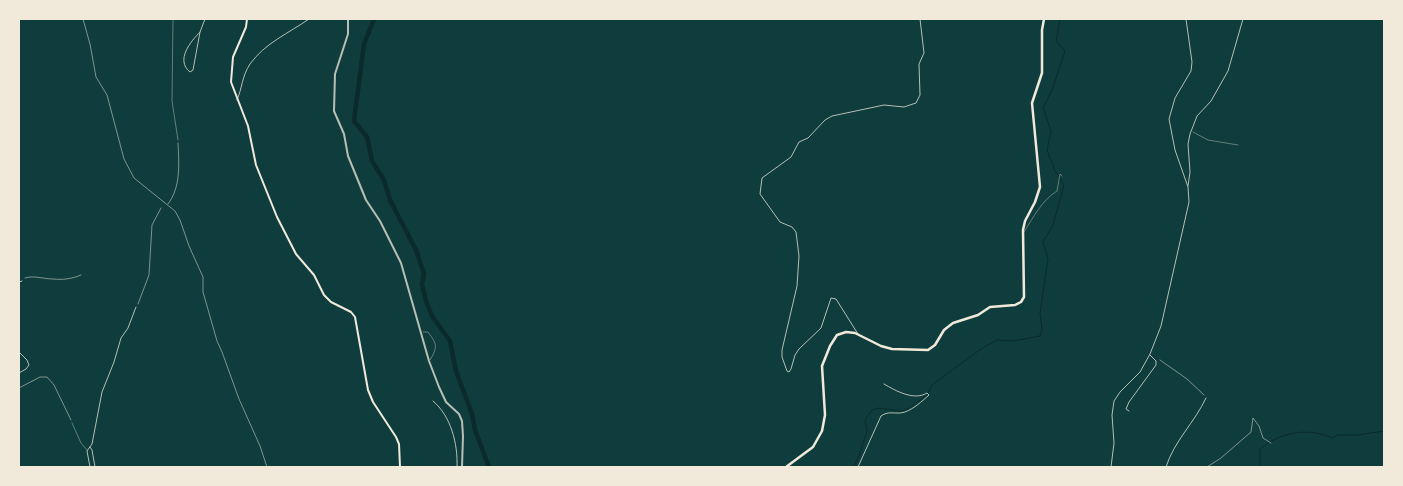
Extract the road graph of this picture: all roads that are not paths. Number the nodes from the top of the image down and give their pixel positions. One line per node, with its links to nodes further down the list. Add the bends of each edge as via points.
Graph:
1 (173, 19): 13 (lane, via 172,101)
2 (205, 19): 10 (street)
3 (247, 19): 11 (main road, via 232,64 231,82)
4 (309, 19): 11 (street, via 275,39 250,64)
5 (348, 19): 21 (street, via 348,34 335,74 334,111 366,200 401,263)
6 (920, 19): 22 (street, via 924,53 919,64 921,88 916,103 904,107 884,105 832,116 799,142 791,157 762,178 760,194 780,222 796,232 799,256 797,286 782,350 787,371 791,369 799,349 821,328 832,298 836,299)
7 (1044, 19): 17 (main road, via 1042,73 1032,103 1040,188)
8 (1186, 19): 16 (street, via 1191,70 1175,98 1170,119 1175,150)
9 (1243, 19): 12 (street, via 1228,71 1211,101 1197,116)
10 (200, 32): 10 (street, via 193,70 190,72 185,65 185,51)
11 (237, 100): 38 (main road, via 248,126 256,165 290,244 314,275 324,295 355,317 368,390 399,444)
12 (1191, 131): 14 (lane, via 1208,140); 16 (street)
13 (178, 140)
14 (1238, 145)
15 (1062, 176): 17 (lane, via 1058,177 1057,191)
16 (1188, 187): 24 (street, via 1187,212 1161,326)
17 (1023, 233): 22 (main road, via 1025,290 1019,304 990,308 953,323 928,350 892,349)
18 (22, 281): 19 (street)
19 (19, 282)
20 (136, 307): 32 (street, via 102,392)
21 (422, 332): 25 (street); 25 (lane, via 428,332 436,345)
22 (858, 334): 41 (main road, via 843,332 835,337 822,366 825,415 821,435 810,450)
23 (19, 352): 26 (street, via 29,365)
24 (1150, 354): 30 (street, via 1156,365 1129,402 1126,409); 43 (street, via 1140,372 1114,401)
25 (429, 361): 40 (street, via 446,402 462,421)
26 (19, 373)
27 (884, 384): 42 (street, via 915,396 928,394 907,411 888,412 881,416)
28 (1206, 398): 44 (street, via 1197,417 1173,449)
29 (434, 401): 39 (street, via 451,426)
30 (1129, 412)
31 (72, 423): 35 (lane)
32 (90, 446): 34 (street); 35 (street)
33 (95, 446): 34 (street)
34 (92, 450): 37 (street)
35 (87, 451): 36 (street)
36 (90, 467)
37 (95, 467)
38 (400, 467)
39 (457, 467)
40 (462, 467)
41 (786, 467)
42 (858, 467)
43 (1111, 467)
44 (1166, 467)

